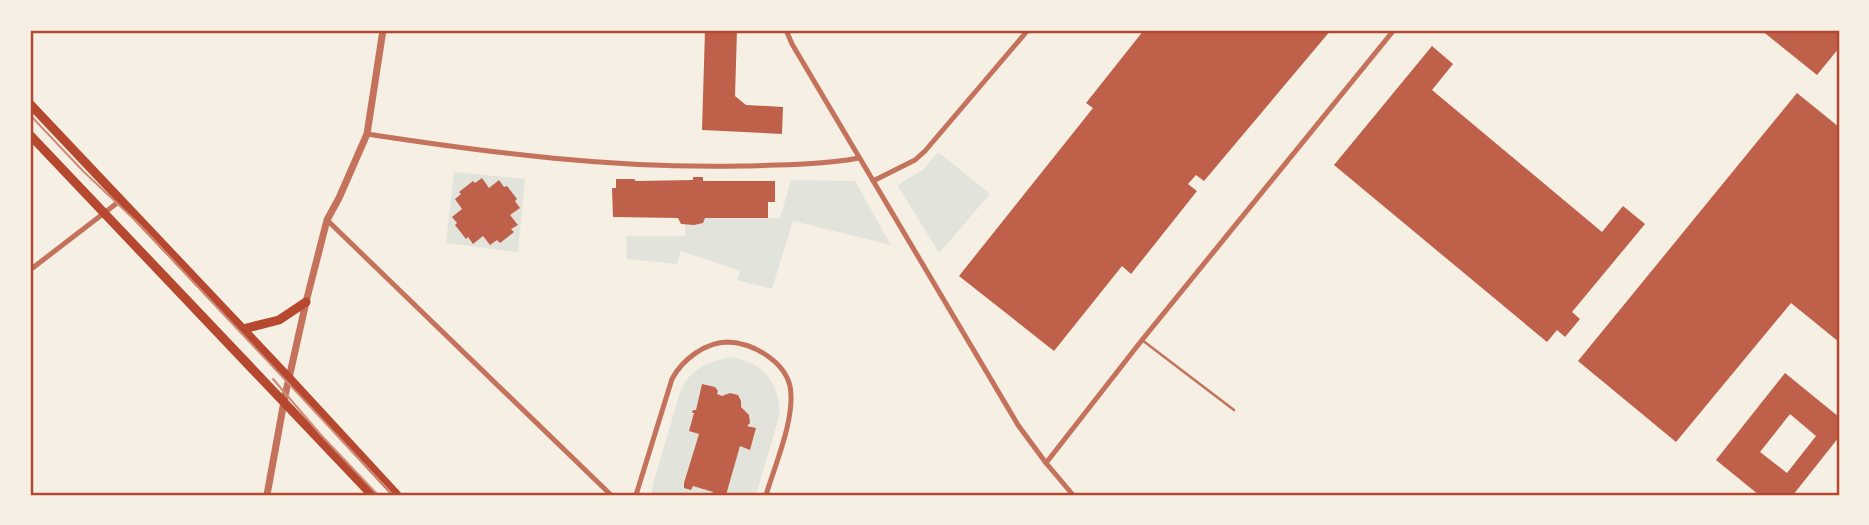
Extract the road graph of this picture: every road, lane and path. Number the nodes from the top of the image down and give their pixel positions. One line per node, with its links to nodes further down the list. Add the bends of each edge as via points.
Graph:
1 (383, 30): 6 (street)
2 (786, 30): 8 (street)
3 (1028, 30): 9 (street, via 925,151)
4 (1394, 30): 16 (street)
5 (30, 104): 10 (main road)
6 (367, 134): 8 (street, via 603,163 803,165); 12 (street)
7 (30, 135): 11 (main road)
8 (859, 158): 9 (street)
9 (873, 181): 20 (street, via 1018,425)
10 (121, 200): 11 (street); 15 (main road)
11 (104, 212): 13 (street); 18 (main road)
12 (327, 220): 14 (street); 24 (street)
13 (30, 270)
14 (306, 302): 15 (main road, via 279,320); 17 (street)
15 (243, 329): 17 (main road)
16 (1142, 340): 19 (lane); 20 (street)
17 (289, 378): 18 (street); 23 (main road)
18 (284, 404): 21 (street); 22 (main road)
19 (1234, 410)
20 (1046, 463): 27 (street)
21 (267, 495)
22 (372, 495)
23 (397, 495)
24 (611, 495)
25 (636, 495): 26 (street, via 677,369 696,353 727,342 761,351 782,369 789,382 791,411)
26 (766, 495)
27 (1073, 495)

